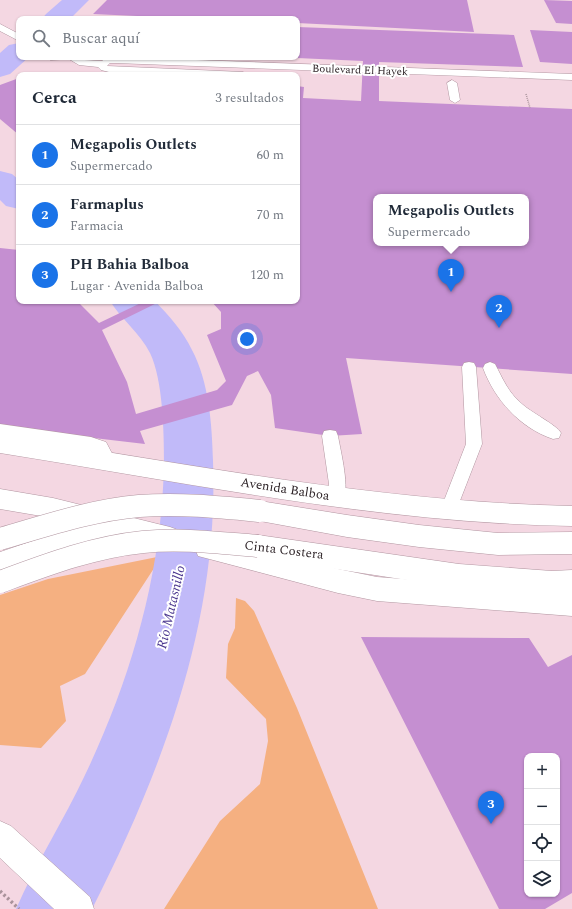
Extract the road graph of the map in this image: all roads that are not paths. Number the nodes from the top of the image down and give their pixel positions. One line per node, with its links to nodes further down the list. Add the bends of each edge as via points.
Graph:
1 (0, 27): 2 (lane)
2 (16, 36)
3 (77, 60): 4 (lane, via 82,63)
4 (102, 64): 5 (lane, via 104,68 109,69); 6 (lane, Boulevard El Hayek, via 115,60)
5 (176, 72)
6 (572, 77)
7 (452, 83): 8 (lane)
8 (455, 100)
9 (469, 367): 20 (lane, via 474,444)
10 (490, 368): 12 (lane, via 498,387 513,405)
11 (0, 430): 15 (lane, via 91,444 100,447)
12 (553, 433)
13 (330, 436): 17 (lane)
14 (0, 444): 15 (main road, Avenida Balboa)
15 (108, 461): 17 (main road, Avenida Balboa)
16 (0, 483): 19 (main road)
17 (337, 498): 20 (main road, Avenida Balboa)
18 (0, 499): 19 (main road)
19 (53, 508): 22 (main road)
20 (448, 511): 21 (main road, Avenida Balboa, via 521,516)
21 (572, 516)
22 (126, 527): 25 (main road, via 47,547); 29 (main road, bridge, via 338,582 378,589)
23 (0, 539): 24 (main road, Avenida Balboa, bridge, via 98,512 138,506 186,504 260,511 347,526 498,544)
24 (572, 543)
25 (0, 564)
26 (0, 582): 27 (main road, Cinta Costera, bridge, via 104,549 143,542 185,540 258,546 459,576 552,583)
27 (572, 582)
28 (572, 590): 29 (main road)
29 (547, 603): 30 (main road)
30 (572, 604)
31 (0, 837): 32 (main road)
32 (78, 909)

